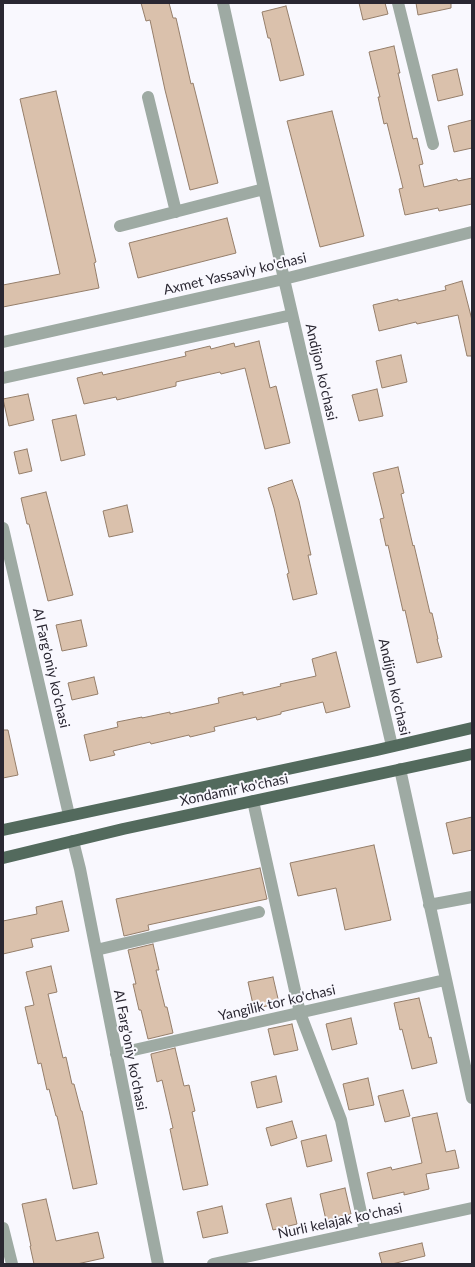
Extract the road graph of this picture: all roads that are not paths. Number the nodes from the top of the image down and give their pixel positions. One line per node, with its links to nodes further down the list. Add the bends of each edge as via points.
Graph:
1 (223, 3): 5 (street, Andijon ko'chasi)
2 (398, 3): 4 (street)
3 (148, 97): 6 (street)
4 (433, 144)
5 (264, 189): 6 (street); 9 (street, Andijon ko'chasi)
6 (176, 212): 7 (street)
7 (120, 226)
8 (472, 232): 9 (street, Axmet Yassaviy ko'chasi)
9 (284, 279): 10 (street, Andijon ko'chasi); 11 (street, Axmet Yassaviy ko'chasi)
10 (292, 315): 12 (street); 15 (street, Andijon ko'chasi)
11 (3, 342)
12 (3, 378)
13 (3, 528): 19 (street, Al Farg'oniy ko'chasi)
14 (472, 728): 15 (main road, Xondamir ko'chasi)
15 (392, 746): 19 (main road, Xondamir ko'chasi)
16 (472, 754): 17 (main road, Xondamir ko'chasi)
17 (400, 769): 18 (main road, Xondamir ko'chasi); 24 (street)
18 (254, 801): 21 (main road, Xondamir ko'chasi); 28 (street)
19 (70, 815): 20 (main road, Xondamir ko'chasi)
20 (3, 830)
21 (73, 841): 22 (main road, Xondamir ko'chasi); 26 (street, Al Farg'oniy ko'chasi)
22 (3, 858)
23 (472, 897): 24 (street)
24 (429, 905): 27 (street)
25 (259, 912): 26 (street)
26 (96, 950): 29 (street, Al Farg'oniy ko'chasi)
27 (445, 980): 28 (street, Yangilik tor ko'chasi); 30 (street)
28 (300, 1013): 29 (street, Yangilik tor ko'chasi); 33 (street, via 341,1120)
29 (116, 1054): 35 (street, Al Farg'oniy ko'chasi)
30 (472, 1098)
31 (472, 1208): 33 (street, Nurli kelajak ko'chasi)
32 (3, 1228): 34 (street)
33 (365, 1231): 36 (street, Nurli kelajak ko'chasi)
34 (12, 1264)
35 (158, 1264)
36 (213, 1264)

